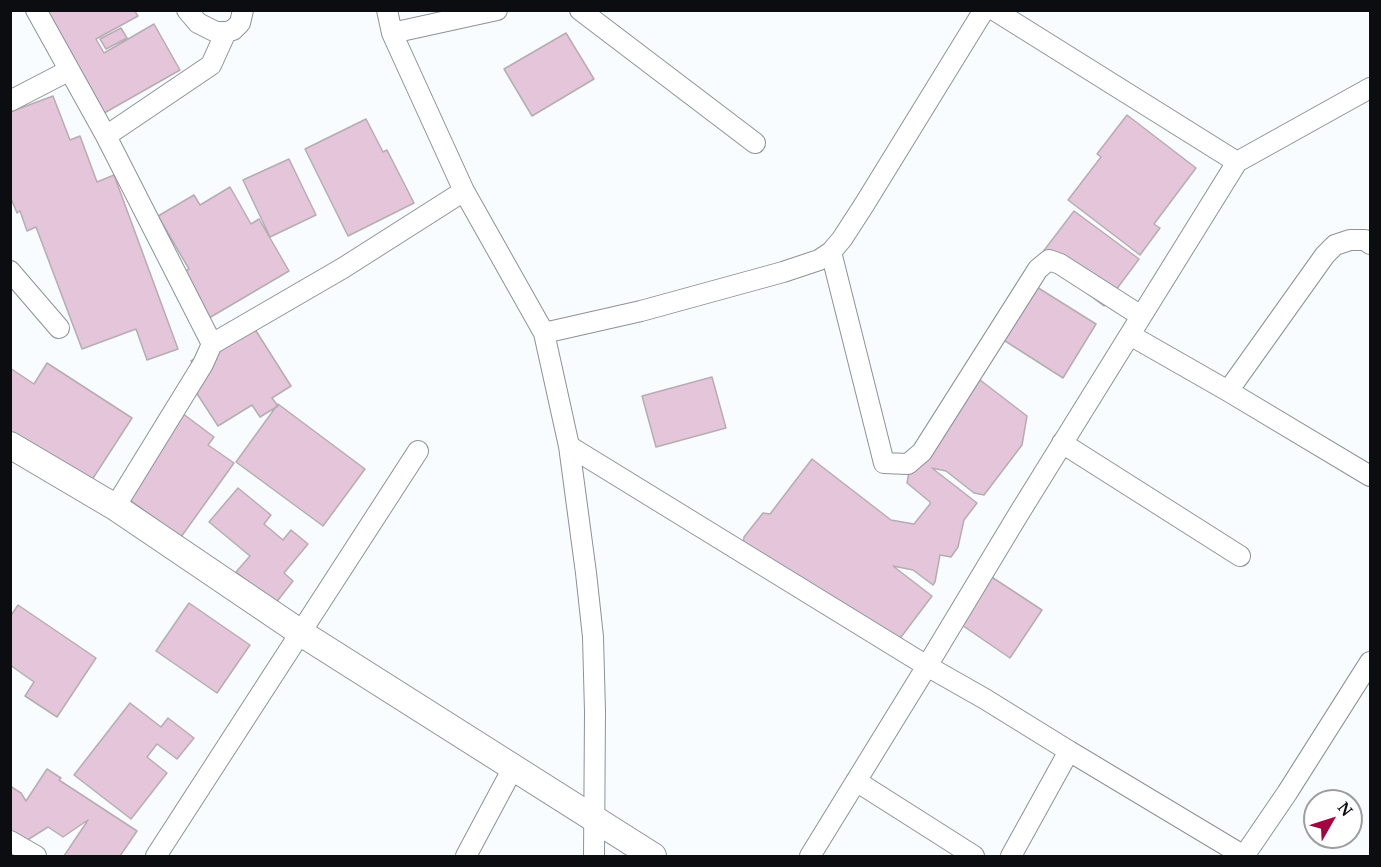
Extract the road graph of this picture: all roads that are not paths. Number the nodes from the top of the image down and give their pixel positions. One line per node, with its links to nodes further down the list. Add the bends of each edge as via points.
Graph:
1 (36, 10): 11 (street)
2 (187, 10): 9 (street, via 198,23 216,32)
3 (243, 10): 9 (street, via 240,23)
4 (387, 10): 10 (street)
5 (497, 10): 10 (street)
6 (580, 10): 15 (street)
7 (984, 10): 19 (street)
8 (994, 10): 16 (street)
9 (226, 32): 14 (street, via 211,65)
10 (392, 33): 17 (street)
11 (68, 71): 13 (street); 14 (street)
12 (1371, 88): 16 (street)
13 (10, 101)
14 (106, 136): 25 (street)
15 (755, 142)
16 (1237, 162): 21 (street)
17 (464, 191): 23 (street); 25 (street, via 343,268)
18 (1369, 240): 26 (street, via 1335,245 1325,255)
19 (831, 252): 21 (street, via 884,463 908,464 922,452 1038,269 1049,260); 23 (street, via 783,272)
20 (10, 271): 22 (street)
21 (1141, 316): 24 (street)
22 (59, 328)
23 (544, 333): 28 (street)
24 (1130, 335): 26 (street); 27 (street)
25 (212, 344): 32 (street)
26 (1228, 391): 31 (street)
27 (1062, 443): 33 (street); 36 (street)
28 (569, 446): 36 (street); 40 (street, via 593,637)
29 (11, 447): 32 (street)
30 (418, 451): 34 (street)
31 (1371, 476)
32 (115, 507): 34 (street)
33 (1240, 556)
34 (301, 633): 38 (street); 43 (street)
35 (1371, 662): 50 (street)
36 (927, 666): 37 (street); 39 (street)
37 (1069, 751): 49 (street); 50 (street)
38 (513, 768): 40 (street); 44 (street)
39 (856, 781): 47 (street); 48 (street)
40 (594, 819): 45 (street); 46 (street)
41 (10, 841): 42 (street)
42 (32, 856)
43 (156, 856)
44 (466, 856)
45 (594, 856)
46 (653, 856)
47 (810, 856)
48 (974, 856)
49 (1011, 856)
50 (1244, 856)

